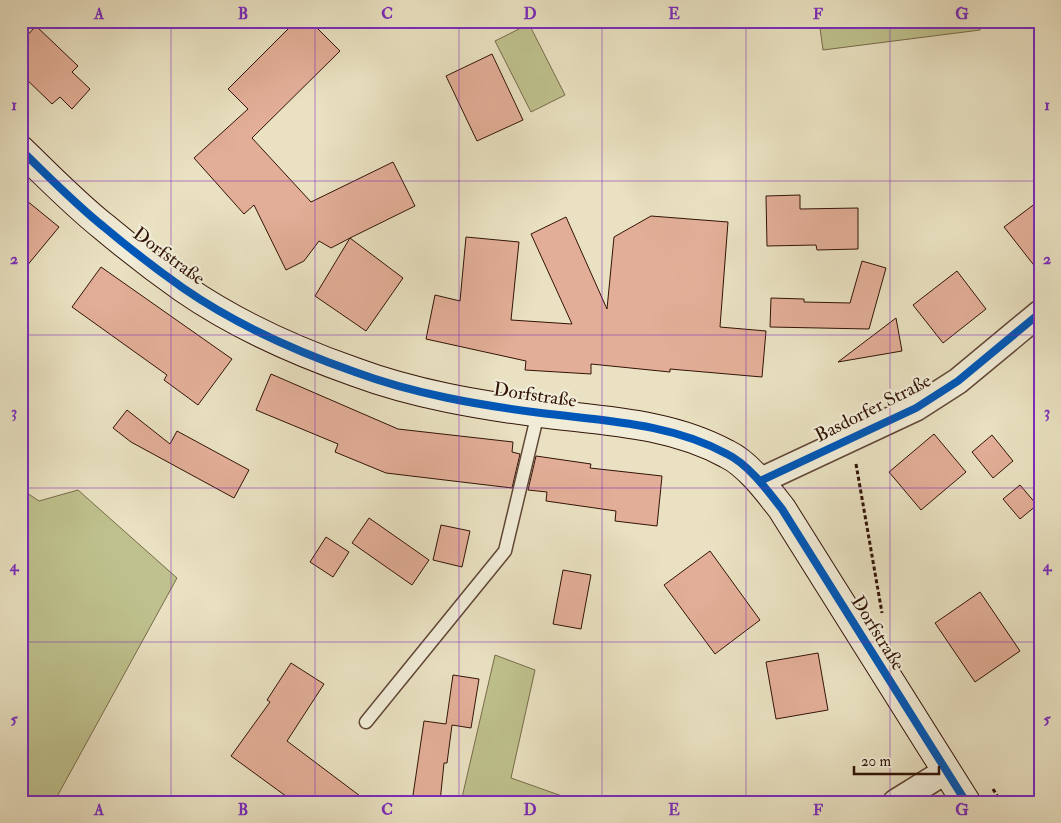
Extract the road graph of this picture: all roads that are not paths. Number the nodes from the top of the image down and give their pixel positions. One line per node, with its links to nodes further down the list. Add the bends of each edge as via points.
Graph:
1 (21, 150): 3 (street, Dorfstraße, via 102,226 184,289 233,318 291,347 356,373 412,390)
2 (1040, 313): 4 (street, Basdorfer Straße, via 958,381 916,408)
3 (538, 413): 4 (street, Dorfstraße, via 645,425 694,438 729,455); 5 (lane, via 505,551)
4 (760, 481): 6 (street, Dorfstraße, via 782,509)
5 (366, 722)
6 (946, 771): 7 (street); 8 (street, Dorfstraße)
7 (896, 802)
8 (966, 802)

